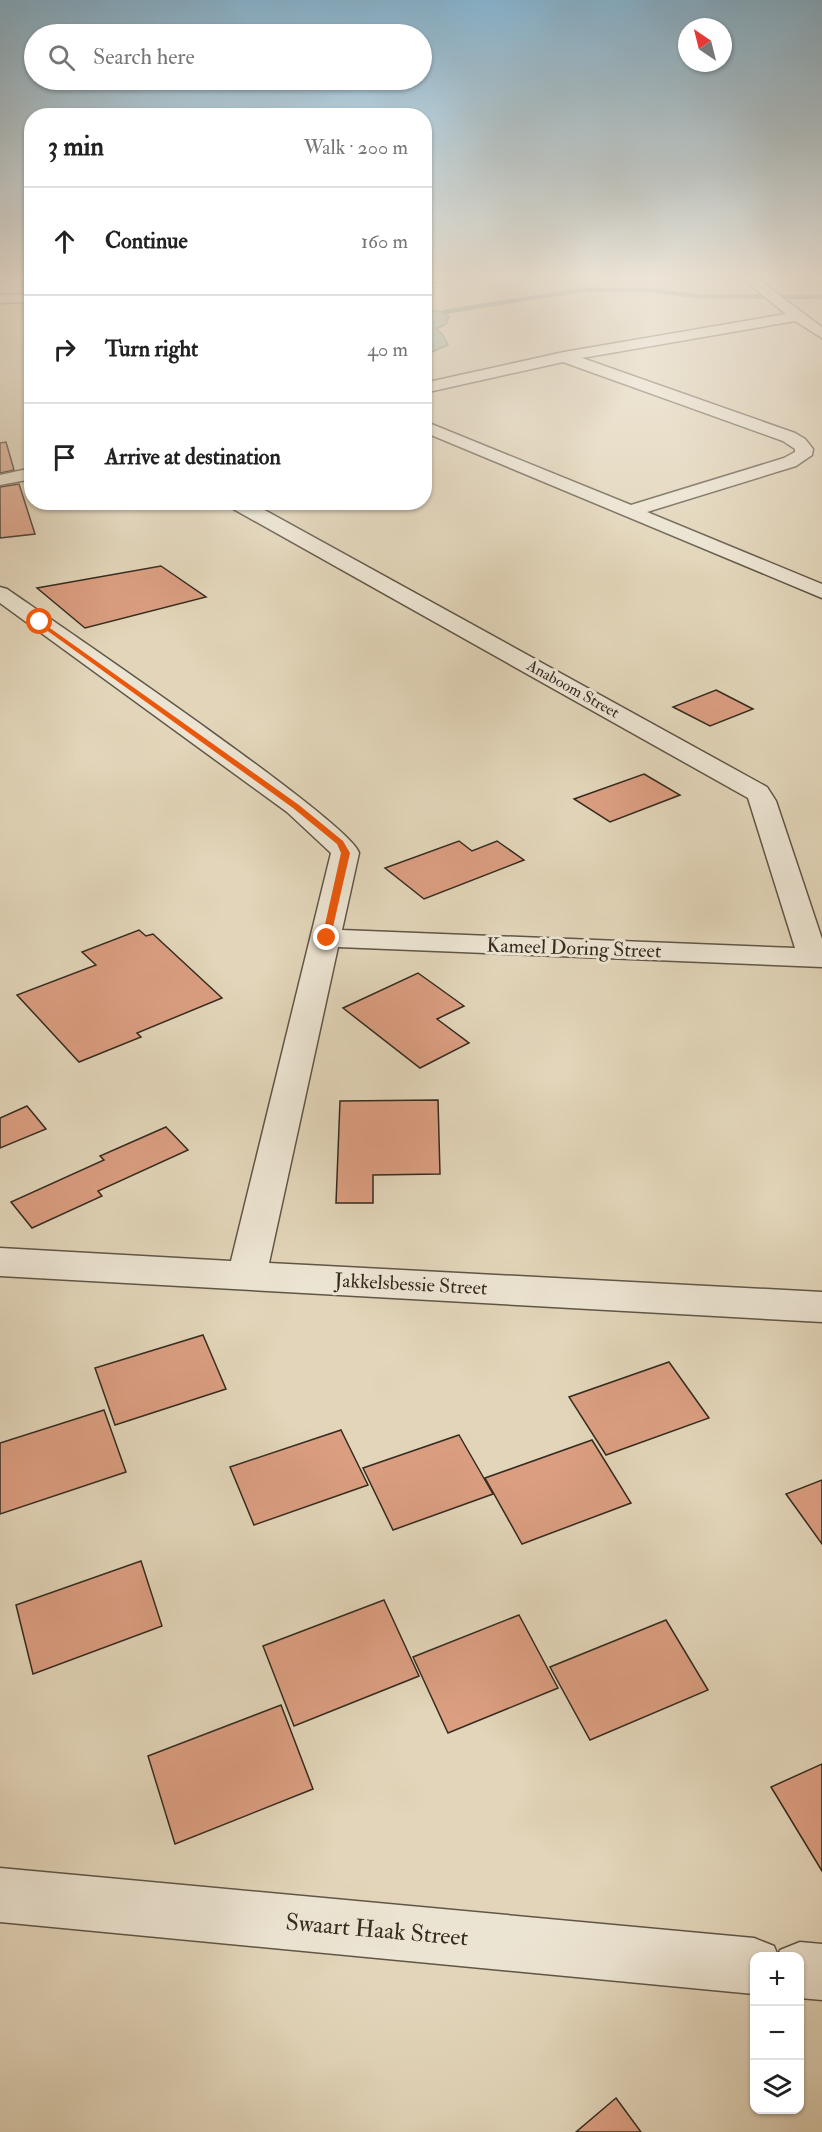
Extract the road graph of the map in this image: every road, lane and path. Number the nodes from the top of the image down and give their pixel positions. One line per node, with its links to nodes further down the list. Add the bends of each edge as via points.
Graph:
1 (476, 376): 3 (street)
2 (619, 376): 8 (street, via 789,437 804,449 803,455 790,462)
3 (432, 386)
4 (432, 429): 8 (street)
5 (24, 475): 6 (street)
6 (0, 480)
7 (249, 510): 12 (street, Anaboom Street, via 758,793)
8 (629, 512): 9 (street)
9 (822, 592)
10 (0, 593): 11 (street, via 296,806 340,843 345,853)
11 (327, 938): 12 (street, Kameel Doring Street); 14 (street)
12 (817, 958)
13 (0, 1262): 14 (street, Jakkelsbessie Street)
14 (247, 1275): 15 (street, Jakkelsbessie Street)
15 (822, 1307)
16 (0, 1895): 17 (street, Swaart Haak Street)
17 (750, 1966)
18 (804, 1970): 19 (street)
19 (822, 1972)

